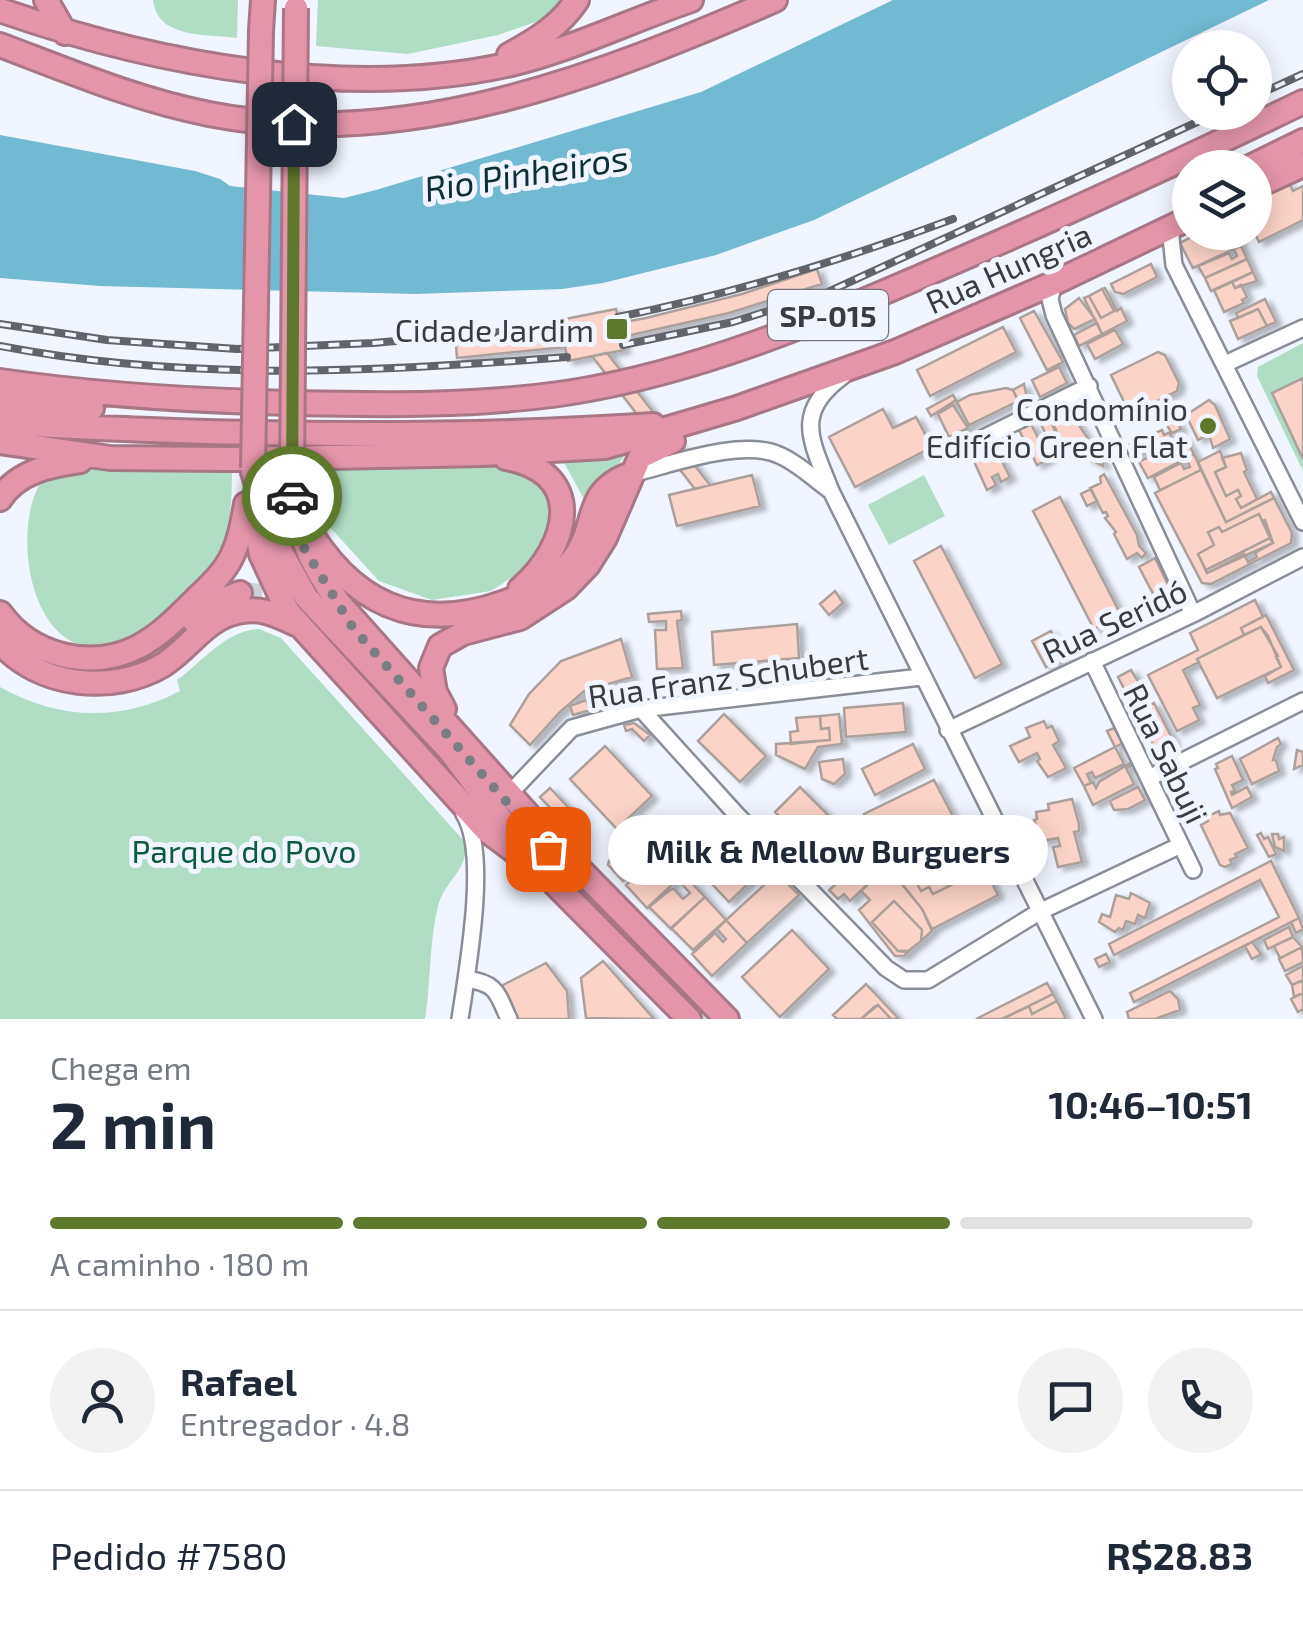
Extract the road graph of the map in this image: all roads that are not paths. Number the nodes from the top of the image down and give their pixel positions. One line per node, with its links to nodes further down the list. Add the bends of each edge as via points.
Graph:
1 (46, 0): 8 (highway)
2 (263, 0): 35 (highway, bridge)
3 (577, 0): 10 (highway, via 547,33)
4 (692, 0): 10 (highway)
5 (775, 0): 9 (highway, via 588,74 508,98 446,112 323,123 268,122 147,99)
6 (296, 4): 39 (highway, bridge)
7 (0, 10): 8 (highway)
8 (64, 33): 10 (highway, via 337,80)
9 (0, 45)
10 (484, 68)
11 (1303, 102): 26 (highway, SP-015, via 877,296 630,380 442,403)
12 (1303, 141): 13 (highway)
13 (1272, 156)
14 (1303, 165): 15 (highway)
15 (1272, 179)
16 (1172, 227): 17 (highway, Rua Hungria)
17 (1137, 244): 19 (street); 20 (highway, Rua Hungria)
18 (1176, 250): 19 (street)
19 (1174, 265): 23 (street)
20 (1054, 283): 22 (highway, Rua Hungria); 25 (street, via 1051,307)
21 (1303, 328): 23 (street)
22 (858, 364): 28 (highway, Rua Hungria); 37 (street, via 826,389 811,414 810,435)
23 (1225, 364): 40 (street)
24 (0, 381): 26 (highway, SP-015)
25 (1089, 386): 32 (street); 46 (street)
26 (184, 399): 27 (highway, via 147,410)
27 (0, 400)
28 (737, 408): 30 (highway); 36 (highway, via 650,450)
29 (0, 422): 30 (highway, via 439,435)
30 (676, 424): 33 (highway, via 605,447)
31 (0, 442): 34 (highway)
32 (961, 449)
33 (483, 454): 34 (highway); 43 (highway, via 546,474 563,512 546,562)
34 (110, 458): 38 (highway, via 36,470)
35 (253, 470): 45 (highway, via 240,536 226,566 178,617 136,648 102,658 59,655 23,638); 47 (highway, via 261,554 279,597); 59 (highway, via 274,539 300,587 450,750)
36 (631, 474): 37 (street, via 758,449 777,454); 43 (highway, via 602,489 575,557 558,576); 53 (highway, via 605,538 566,588 520,618 463,633 434,653 432,680)
37 (831, 491): 50 (street)
38 (0, 498)
39 (292, 500): 43 (highway, via 335,565 386,604 446,616); 44 (highway, via 304,548)
40 (1303, 522)
41 (1303, 557): 46 (street, Rua Seridó)
42 (240, 593): 48 (highway, via 216,603 163,648 116,669 53,668)
43 (506, 602)
44 (339, 603): 53 (highway); 63 (highway, via 353,628)
45 (0, 613)
46 (1193, 614): 49 (street, Rua Seridó)
47 (302, 620): 48 (highway, via 265,610 231,614 165,664 108,682 45,674); 56 (highway); 59 (highway)
48 (2, 645)
49 (1092, 660): 54 (street, Rua Seridó); 55 (street, Rua Sabuji)
50 (921, 677): 52 (street, Rua Franz Schubert); 54 (street)
51 (1303, 701): 55 (street)
52 (641, 710): 57 (street, Rua Franz Schubert, via 572,728); 61 (street, via 904,980 928,980)
53 (451, 726): 57 (highway)
54 (948, 730): 61 (street)
55 (1150, 777): 58 (street, Rua Sabuji)
56 (448, 790): 59 (highway, via 494,837); 62 (street, via 469,822 475,849)
57 (511, 792): 66 (highway)
58 (1182, 845): 60 (street, Rua Sabuji); 61 (street)
59 (533, 862): 63 (highway)
60 (1192, 870)
61 (1040, 912): 67 (street)
62 (466, 980): 64 (street); 65 (street, via 496,990)
63 (693, 1014)
64 (460, 1019)
65 (509, 1019)
66 (727, 1019)
67 (1094, 1019)

